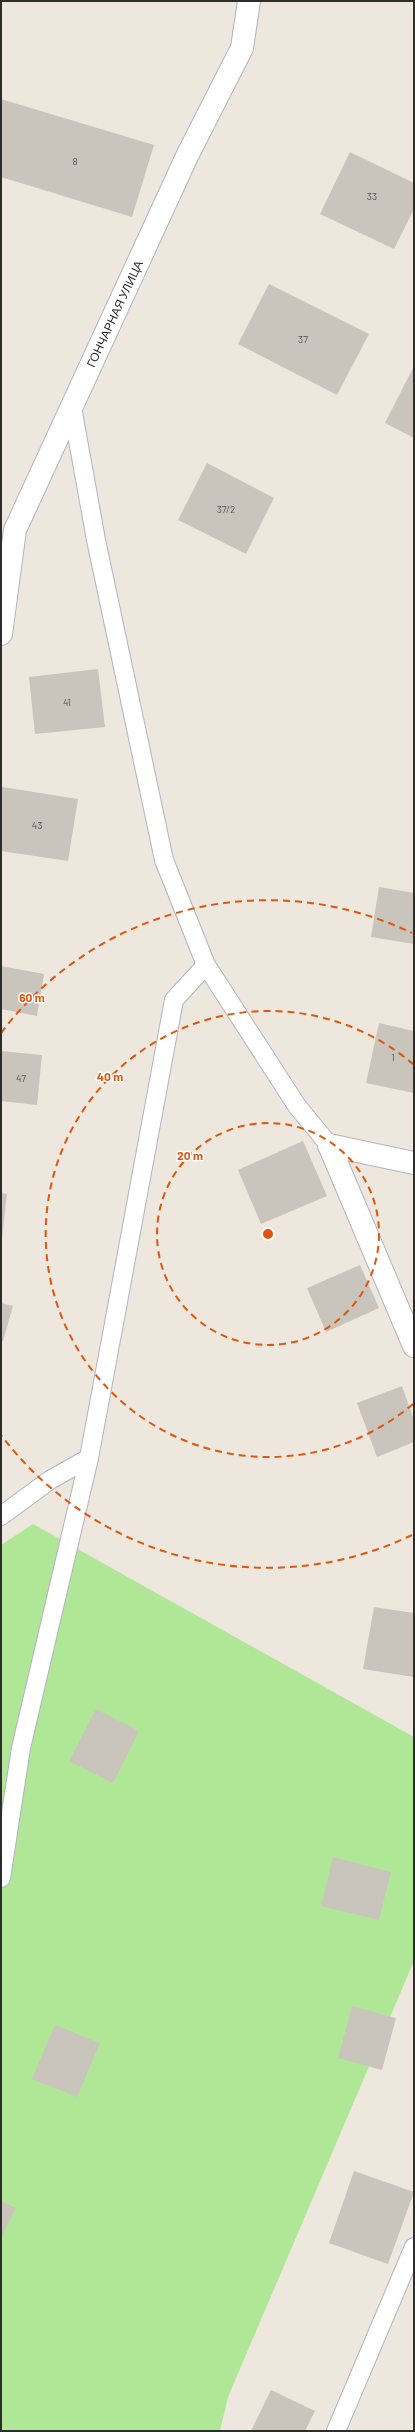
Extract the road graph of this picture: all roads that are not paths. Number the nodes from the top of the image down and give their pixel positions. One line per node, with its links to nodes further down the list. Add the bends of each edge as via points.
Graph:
1 (249, 1): 2 (street, ГОНЧАРНАЯ УЛИЦА, via 242,48 188,154)
2 (72, 407): 3 (street, ГОНЧАРНАЯ УЛИЦА, via 15,530); 4 (lane, via 96,540 164,860)
3 (1, 634)
4 (206, 965): 5 (lane, via 297,1106); 8 (lane, via 174,1000)
5 (329, 1145): 6 (street); 7 (street)
6 (414, 1163)
7 (414, 1346)
8 (89, 1458): 9 (lane, via 50,1480); 10 (lane, via 21,1748)
9 (1, 1516)
10 (1, 1878)
11 (414, 2247): 12 (lane)
12 (336, 2431)

